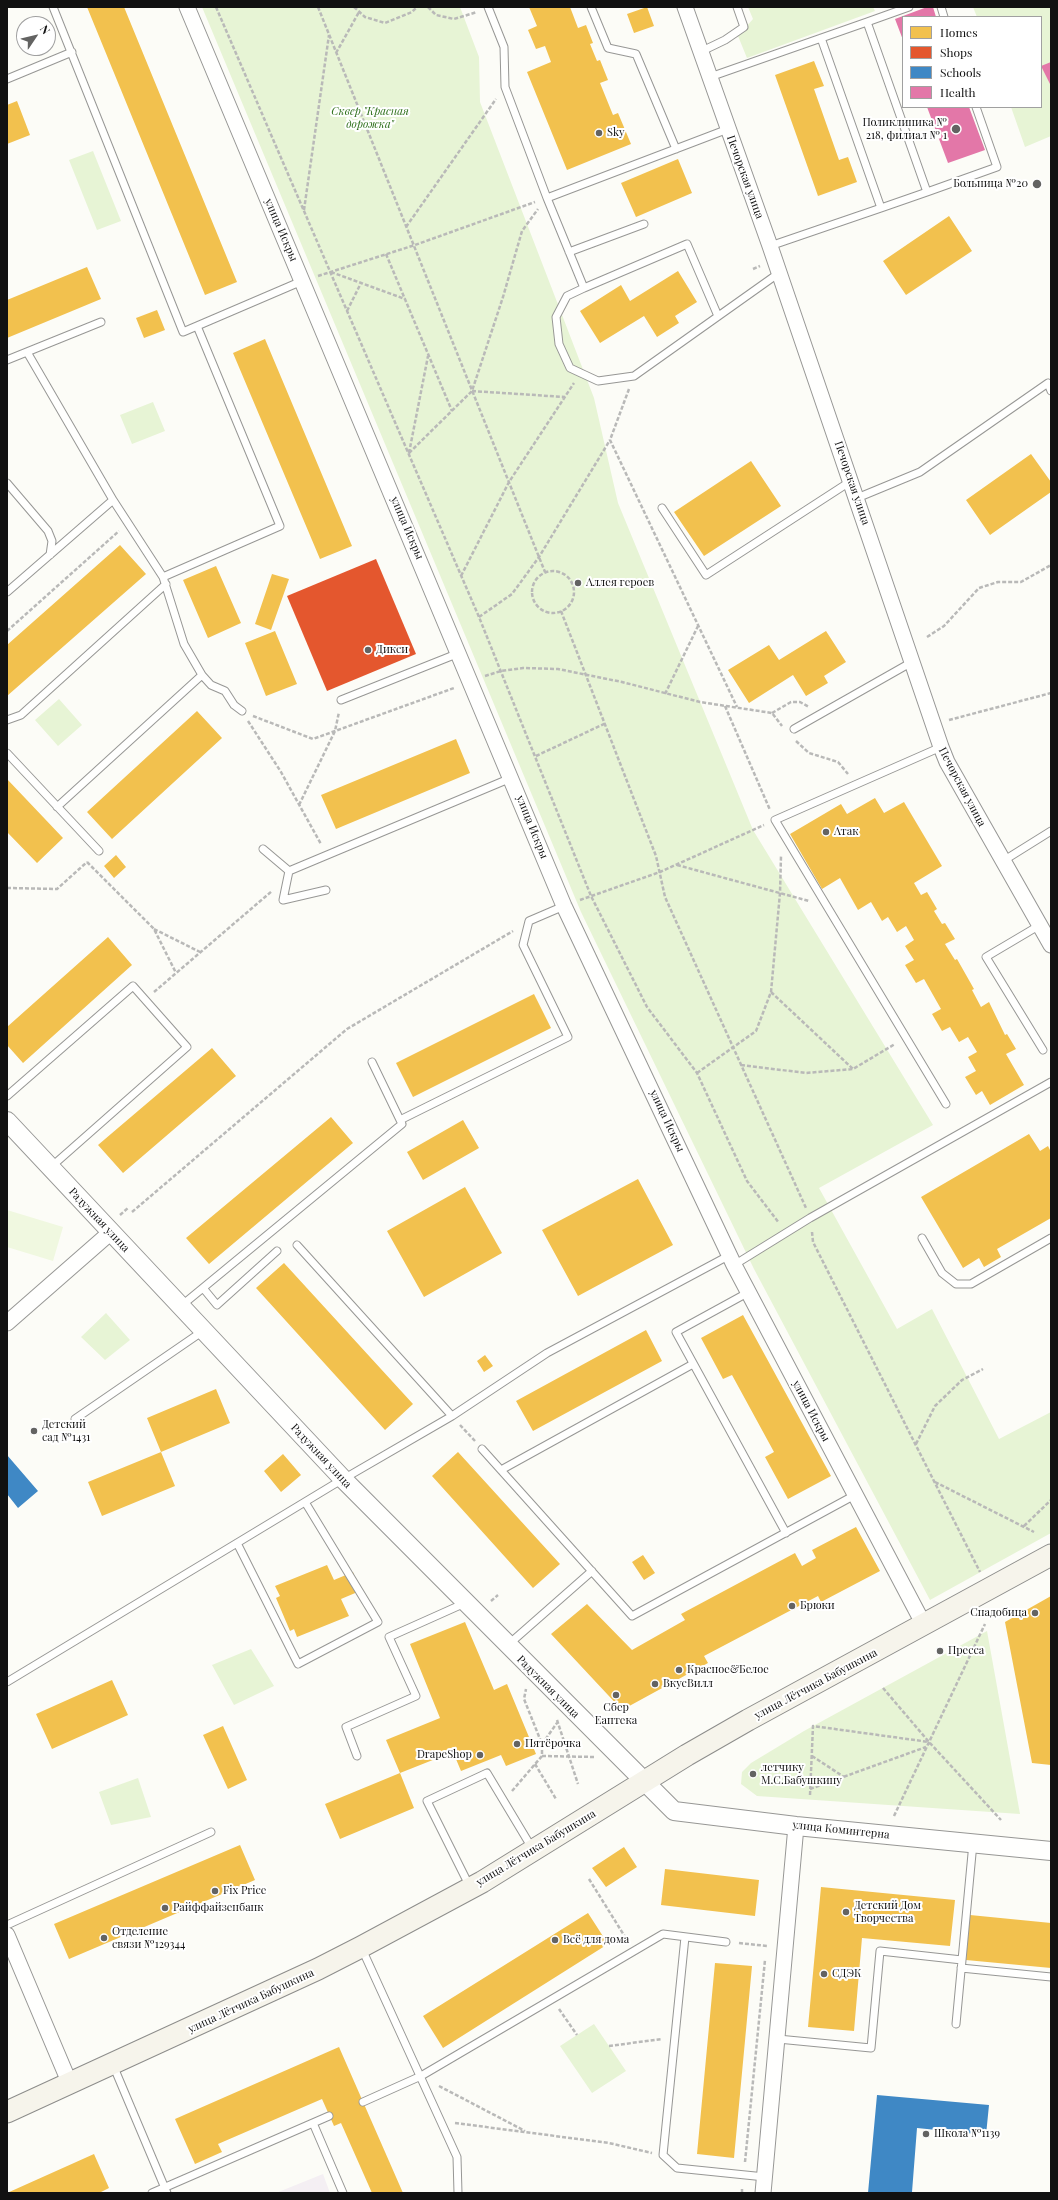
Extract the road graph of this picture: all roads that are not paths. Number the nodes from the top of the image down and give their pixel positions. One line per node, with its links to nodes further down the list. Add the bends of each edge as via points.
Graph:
1 (53, 7): 10 (lane)
2 (187, 7): 24 (street, улица Искры)
3 (591, 7): 16 (lane, via 608,48 636,54)
4 (685, 7): 11 (street, Печорская улица)
5 (737, 7): 11 (lane, via 744,26 725,40)
6 (909, 7): 8 (lane)
7 (489, 8): 18 (lane, via 504,47 505,87)
8 (867, 22): 9 (lane); 17 (lane)
9 (821, 38): 12 (lane); 19 (lane)
10 (72, 52): 13 (lane); 28 (lane, via 183,332)
11 (700, 52): 12 (street, Печорская улица)
12 (710, 77): 15 (street, Печорская улица)
13 (7, 79)
14 (976, 108): 17 (lane, via 997,167)
15 (728, 129): 16 (lane); 21 (street, Печорская улица)
16 (676, 149): 18 (lane)
17 (927, 192): 19 (lane)
18 (546, 198): 22 (lane)
19 (881, 208): 21 (lane)
20 (644, 224): 22 (lane)
21 (770, 246): 23 (street, Печорская улица)
22 (569, 252): 25 (lane)
23 (779, 273): 26 (lane); 33 (street, Печорская улица)
24 (302, 281): 28 (lane); 42 (street, улица Искры)
25 (584, 288): 26 (lane, via 687,244); 26 (lane, via 567,296 556,317 559,344 570,368 598,381 634,376)
26 (718, 316)
27 (101, 322): 29 (lane)
28 (197, 326): 39 (lane, via 280,526)
29 (27, 352): 30 (lane); 36 (lane)
30 (7, 360)
31 (1049, 382): 32 (lane); 35 (lane, via 920,472)
32 (1051, 391)
33 (851, 481): 35 (street, Печорская улица); 37 (lane, via 706,575)
34 (7, 483): 38 (lane, via 48,531 52,541)
35 (857, 498): 43 (street, Печорская улица)
36 (113, 500): 38 (lane); 39 (lane)
37 (662, 508)
38 (50, 555): 41 (lane)
39 (163, 577): 40 (lane)
40 (166, 584): 44 (lane, via 184,644); 47 (lane, via 21,715)
41 (7, 592)
42 (460, 653): 45 (lane); 51 (street, улица Искры)
43 (912, 662): 48 (lane); 49 (street, Печорская улица)
44 (202, 675): 46 (lane, via 211,685 224,691); 52 (lane)
45 (341, 700)
46 (242, 711)
47 (7, 720)
48 (794, 729)
49 (940, 747): 56 (street, Печорская улица); 66 (lane, via 774,820)
50 (7, 753): 52 (lane)
51 (512, 778): 57 (lane); 59 (street, улица Искры)
52 (57, 807): 55 (lane)
53 (1051, 831): 56 (lane)
54 (263, 849): 57 (lane)
55 (100, 851)
56 (1003, 861): 60 (street, Печорская улица)
57 (289, 871): 58 (lane, via 283,900)
58 (326, 890)
59 (564, 906): 67 (lane, via 530,921 523,945 568,1038); 75 (street, улица Искры)
60 (1040, 925): 61 (street, Печорская улица); 62 (lane, via 986,957)
61 (1051, 945)
62 (1043, 1050)
63 (372, 1062): 67 (lane)
64 (1051, 1082): 75 (lane)
65 (7, 1096): 69 (lane, via 133,986 187,1047)
66 (946, 1104)
67 (400, 1120): 76 (lane, via 402,1124)
68 (7, 1122): 69 (street, Радужная улица)
69 (50, 1168): 70 (street, Радужная улица)
70 (110, 1232): 78 (street, Радужная улица); 79 (street)
71 (922, 1238): 72 (lane, via 942,1273 956,1284 971,1284)
72 (1051, 1238)
73 (297, 1245): 82 (lane)
74 (277, 1251): 76 (lane, via 217,1305)
75 (732, 1260): 77 (street, улица Искры); 82 (lane, via 547,1353)
76 (202, 1288): 78 (lane)
77 (749, 1292): 81 (lane, via 676,1332); 87 (street, улица Искры)
78 (181, 1306): 80 (street, Радужная улица)
79 (7, 1323)
80 (203, 1330): 83 (lane); 86 (street, Радужная улица)
81 (693, 1364): 85 (lane); 89 (lane)
82 (452, 1416): 86 (lane)
83 (75, 1419)
84 (482, 1449): 85 (lane)
85 (501, 1470): 92 (lane)
86 (343, 1479): 88 (lane); 93 (street, Радужная улица)
87 (855, 1495): 89 (lane); 94 (street, улица Искры)
88 (305, 1502): 90 (lane); 90 (lane, via 378,1622 298,1664)
89 (786, 1533): 92 (lane, via 632,1616)
90 (237, 1543): 96 (lane)
91 (1051, 1555): 94 (main road, улица Лётчика Бабушкина)
92 (592, 1571): 95 (lane)
93 (465, 1603): 95 (street, Радужная улица); 97 (lane, via 389,1637 416,1696 346,1727)
94 (924, 1625): 98 (main road, улица Лётчика Бабушкина, via 748,1720)
95 (507, 1645): 98 (street, Радужная улица)
96 (7, 1682)
97 (357, 1756)
98 (643, 1782): 99 (street, улица Коминтерна, via 674,1811); 102 (main road, улица Лётчика Бабушкина)
99 (796, 1826): 101 (street, улица Коминтерна); 114 (street)
100 (211, 1832): 105 (lane)
101 (973, 1843): 103 (street, улица Коминтерна); 110 (lane)
102 (533, 1850): 104 (main road, улица Лётчика Бабушкина); 104 (lane, via 487,1773 427,1801)
103 (1051, 1851)
104 (471, 1888): 109 (main road, улица Лётчика Бабушкина)
105 (7, 1925)
106 (7, 1935): 117 (street)
107 (685, 1936): 108 (lane); 116 (lane, via 663,1934); 122 (lane, via 664,2155 677,2168)
108 (726, 1942)
109 (361, 1947): 115 (main road, улица Лётчика Бабушкина); 116 (lane)
110 (962, 1960): 111 (lane); 114 (lane, via 880,1951 871,2048)
111 (962, 1968): 112 (lane); 113 (lane)
112 (1051, 1977)
113 (956, 2024)
114 (778, 2039): 122 (street)
115 (113, 2065): 117 (main road, улица Лётчика Бабушкина); 123 (lane)
116 (421, 2076): 118 (lane); 126 (lane, via 456,2157)
117 (70, 2084): 119 (main road, улица Лётчика Бабушкина)
118 (363, 2102)
119 (7, 2112)
120 (330, 2116): 121 (lane)
121 (313, 2123): 123 (lane); 125 (lane)
122 (765, 2177): 127 (street)
123 (166, 2190): 124 (lane)
124 (152, 2193)
125 (342, 2193)
126 (458, 2193)
127 (763, 2193)

